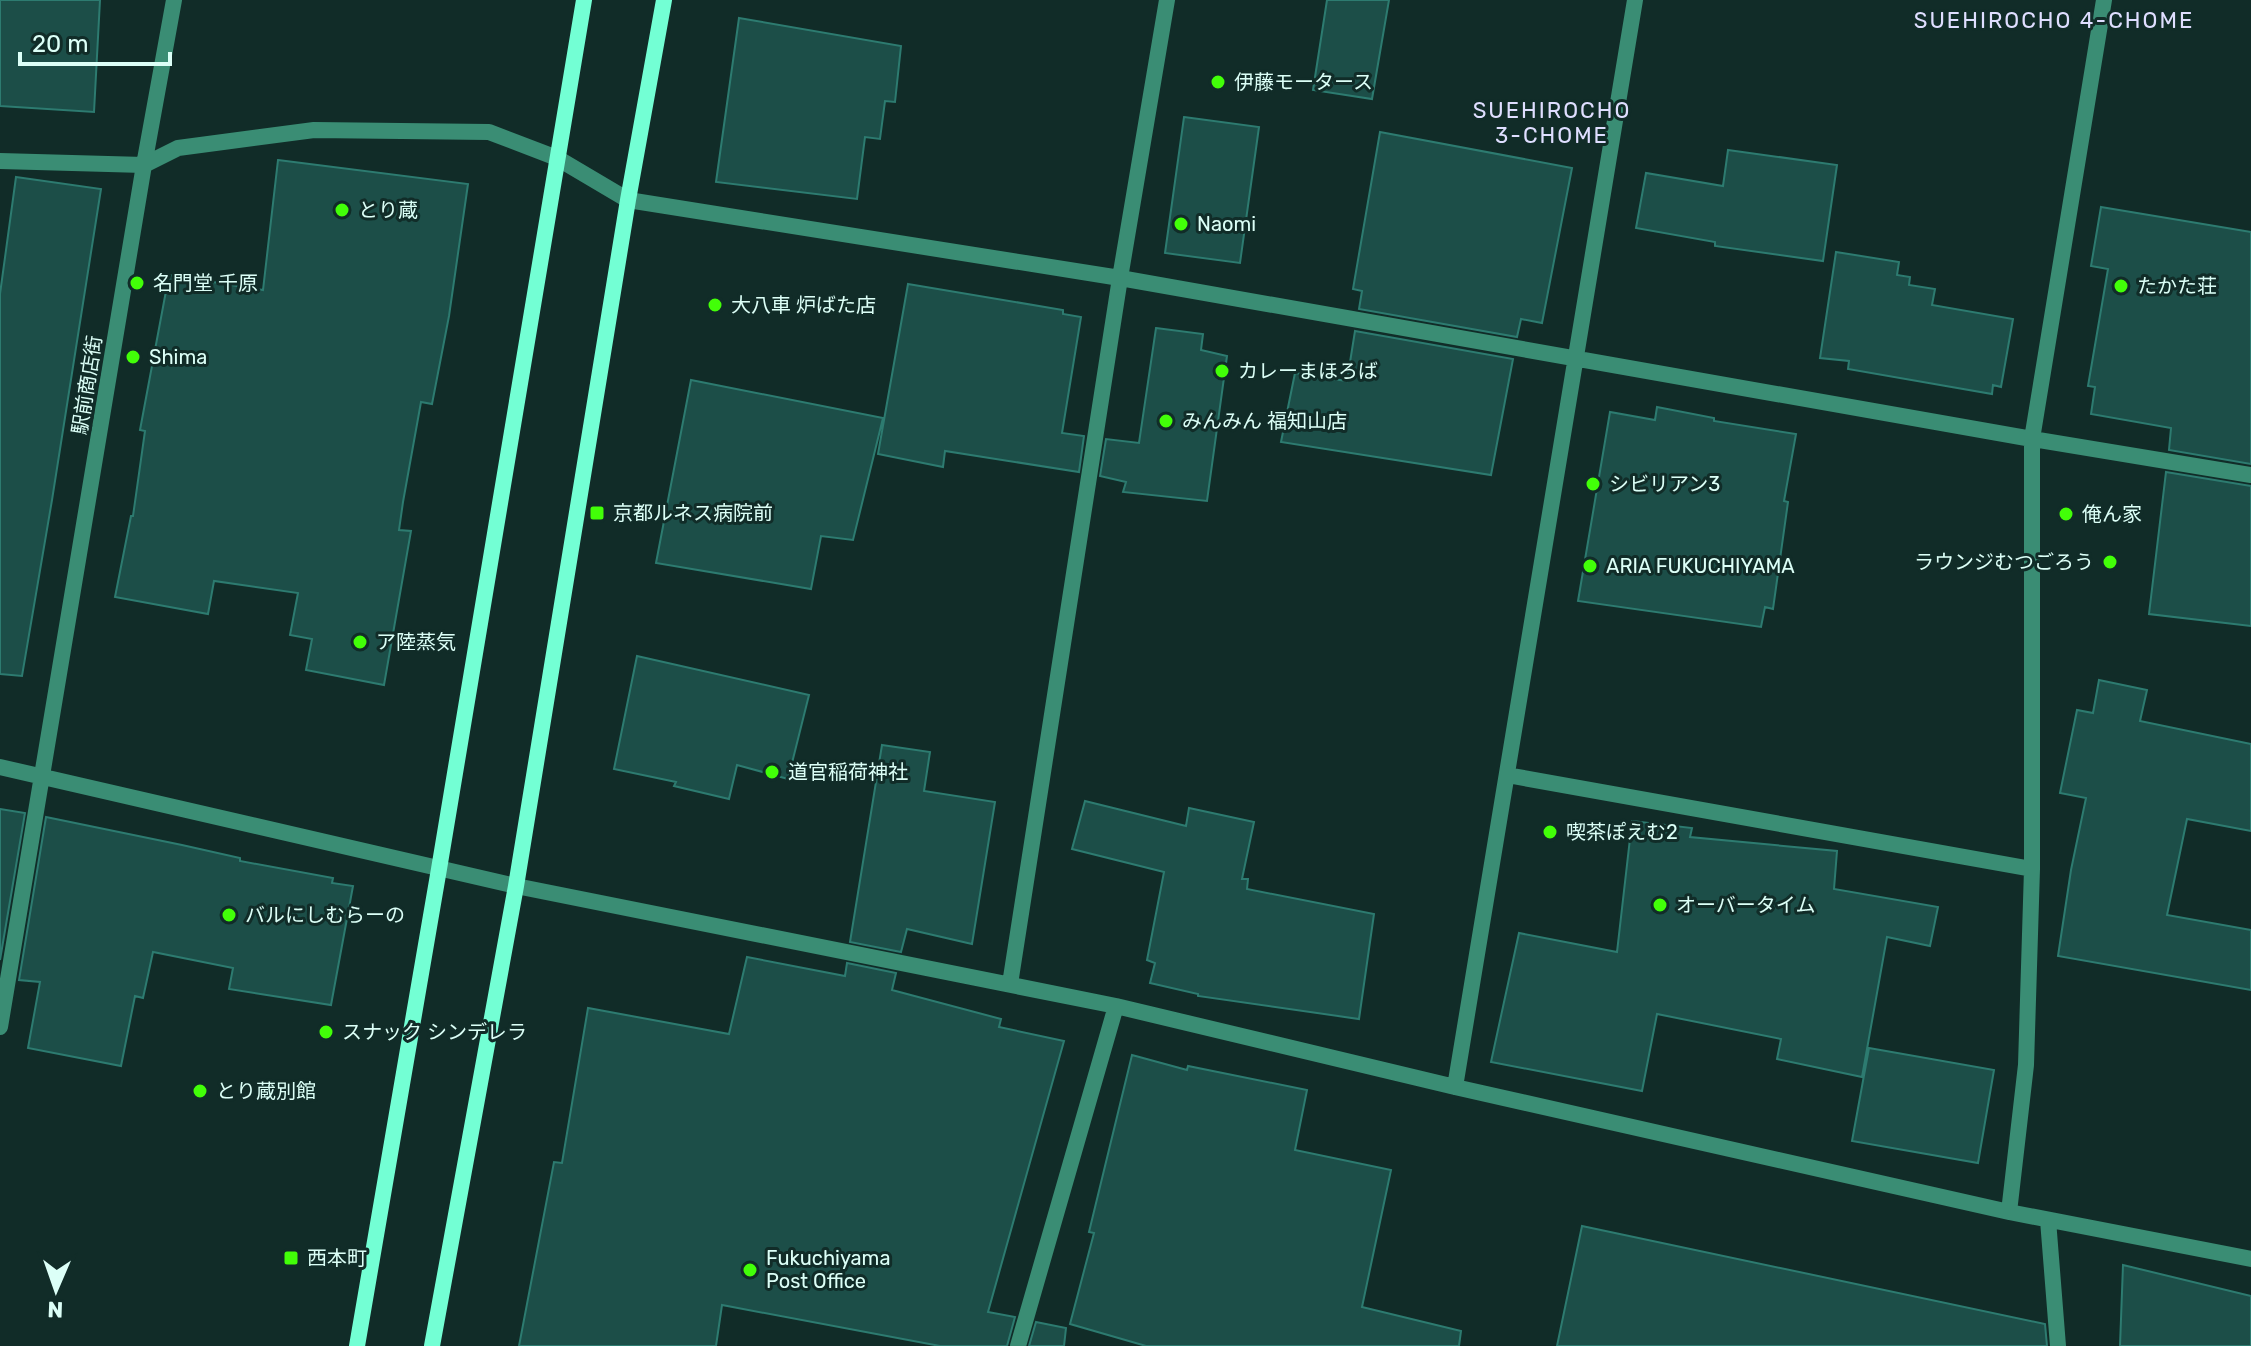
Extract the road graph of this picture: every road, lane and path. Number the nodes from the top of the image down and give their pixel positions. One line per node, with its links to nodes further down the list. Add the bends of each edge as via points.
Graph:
1 (174, 0): 9 (street, 駅前商店街)
2 (584, 0): 7 (street)
3 (664, 0): 10 (street)
4 (1167, 0): 11 (street)
5 (1635, 0): 12 (street)
6 (2104, 0): 13 (street)
7 (557, 158): 9 (street, via 489,132 314,130 178,148); 10 (street); 18 (street)
8 (0, 161): 9 (street)
9 (144, 165): 17 (street, 駅前商店街)
10 (628, 200): 11 (street); 20 (street)
11 (1120, 278): 12 (street); 21 (street)
12 (1574, 359): 13 (street); 16 (street)
13 (2032, 439): 14 (street); 19 (street)
14 (2251, 475)
15 (0, 767): 17 (street)
16 (1507, 775): 19 (street); 24 (street)
17 (42, 777): 18 (street); 23 (street, 駅前商店街)
18 (439, 869): 20 (street); 28 (street)
19 (2032, 869): 25 (street, via 2026,1065)
20 (516, 886): 21 (street); 29 (street)
21 (1010, 984): 22 (street)
22 (1116, 1006): 24 (street); 30 (street)
23 (0, 1027)
24 (1455, 1087): 25 (street)
25 (2009, 1212): 26 (street)
26 (2048, 1220): 27 (street); 31 (street)
27 (2251, 1259)
28 (357, 1346)
29 (432, 1346)
30 (1018, 1346)
31 (2058, 1346)

